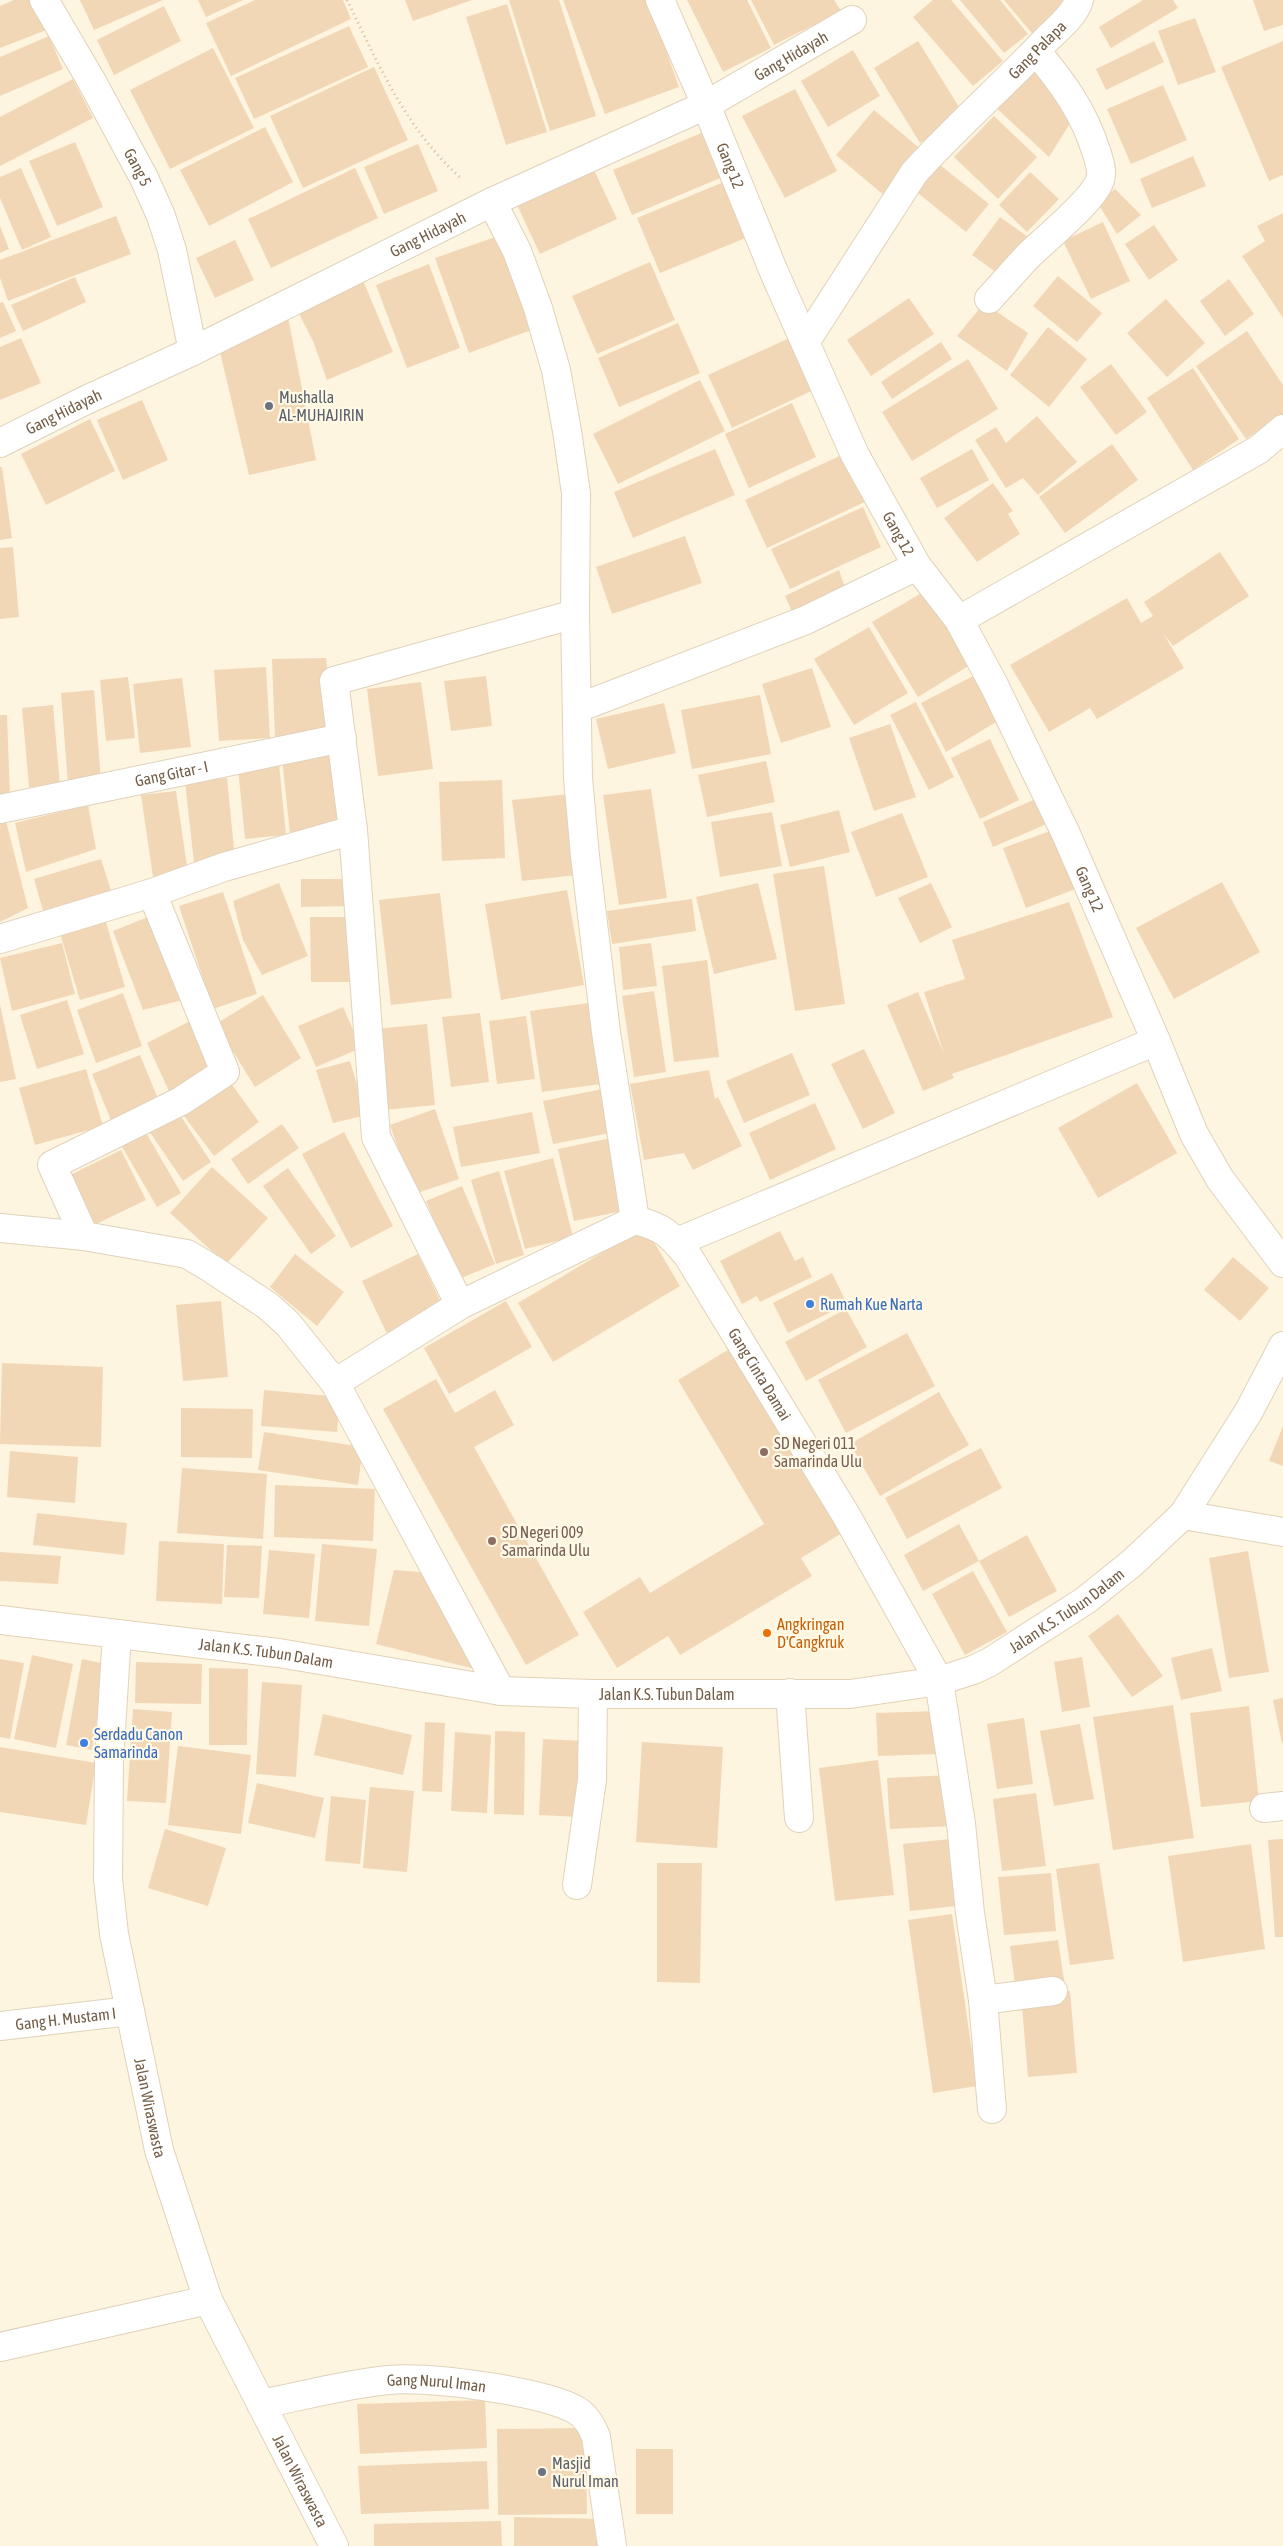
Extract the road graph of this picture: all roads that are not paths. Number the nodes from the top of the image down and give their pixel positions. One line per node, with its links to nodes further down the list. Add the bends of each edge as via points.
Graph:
1 (44, 0): 10 (street, Gang 5, via 144,178 161,216 172,250)
2 (660, 0): 6 (street, Gang 12)
3 (1079, 0): 5 (street, Gang Palapa, via 1072,13)
4 (852, 20): 6 (street, Gang Hidayah)
5 (1036, 51): 8 (street, via 1060,80 1088,127 1101,178 1083,203); 9 (street, Gang Palapa, via 914,173)
6 (706, 105): 7 (street, Gang Hidayah); 9 (street, Gang 12, via 774,272)
7 (492, 202): 10 (street, Gang Hidayah); 14 (street, via 517,250 556,370 576,493)
8 (989, 299)
9 (806, 341): 13 (street, Gang 12, via 856,455)
10 (193, 351): 12 (street, Gang Hidayah)
11 (1283, 429): 15 (street, via 1258,450)
12 (0, 443)
13 (918, 566): 15 (street, Gang 12); 16 (street, via 798,623)
14 (575, 614): 16 (street); 17 (street, via 335,679)
15 (959, 620): 22 (street, Gang 12, via 1066,834)
16 (578, 708): 23 (street, via 578,778 585,856 606,1032)
17 (342, 738): 18 (street, Gang Gitar - I); 19 (street)
18 (0, 808)
19 (354, 830): 20 (street, via 224,866); 28 (street, via 376,1137)
20 (152, 893): 21 (street); 25 (street, via 225,1072 182,1102 52,1165)
21 (0, 939)
22 (1159, 1048): 26 (street); 27 (street, Gang 12, via 1194,1134 1220,1179)
23 (635, 1220): 26 (street, Gang Cinta Damai, via 655,1225 671,1234); 28 (street)
24 (0, 1228): 25 (street)
25 (84, 1236): 30 (street, via 186,1254 212,1268 268,1306 288,1324)
26 (677, 1242): 35 (street, Gang Cinta Damai, via 734,1328 846,1515)
27 (1283, 1263)
28 (460, 1305): 30 (street)
29 (1283, 1346): 31 (street, Jalan K.S. Tubun Dalam, via 1249,1411)
30 (335, 1383): 36 (street)
31 (1183, 1515): 32 (street); 35 (street, Jalan K.S. Tubun Dalam, via 1086,1600 990,1662)
32 (1283, 1532)
33 (0, 1620): 34 (street, Jalan K.S. Tubun Dalam)
34 (117, 1634): 36 (street, Jalan K.S. Tubun Dalam, via 279,1653); 43 (street, Jalan Wiraswasta, via 109,1761 108,1879 114,1934)
35 (939, 1681): 37 (street, Jalan K.S. Tubun Dalam, via 850,1694); 42 (street)
36 (502, 1691): 38 (street, Jalan K.S. Tubun Dalam)
37 (790, 1693): 38 (street, Jalan K.S. Tubun Dalam); 39 (street)
38 (593, 1694): 40 (street, via 592,1780)
39 (799, 1818)
40 (577, 1885)
41 (1053, 1991): 42 (street)
42 (983, 2000): 45 (street)
43 (130, 2011): 44 (street, Gang H. Mustam I); 46 (street, Jalan Wiraswasta, via 159,2150)
44 (0, 2026)
45 (992, 2109)
46 (208, 2300): 47 (street); 48 (street, Jalan Wiraswasta)
47 (0, 2347)
48 (261, 2404): 49 (street, Jalan Wiraswasta); 50 (street, Gang Nurul Iman, via 389,2380 430,2380 552,2400 583,2416 593,2429)
49 (334, 2546)
50 (612, 2546)

